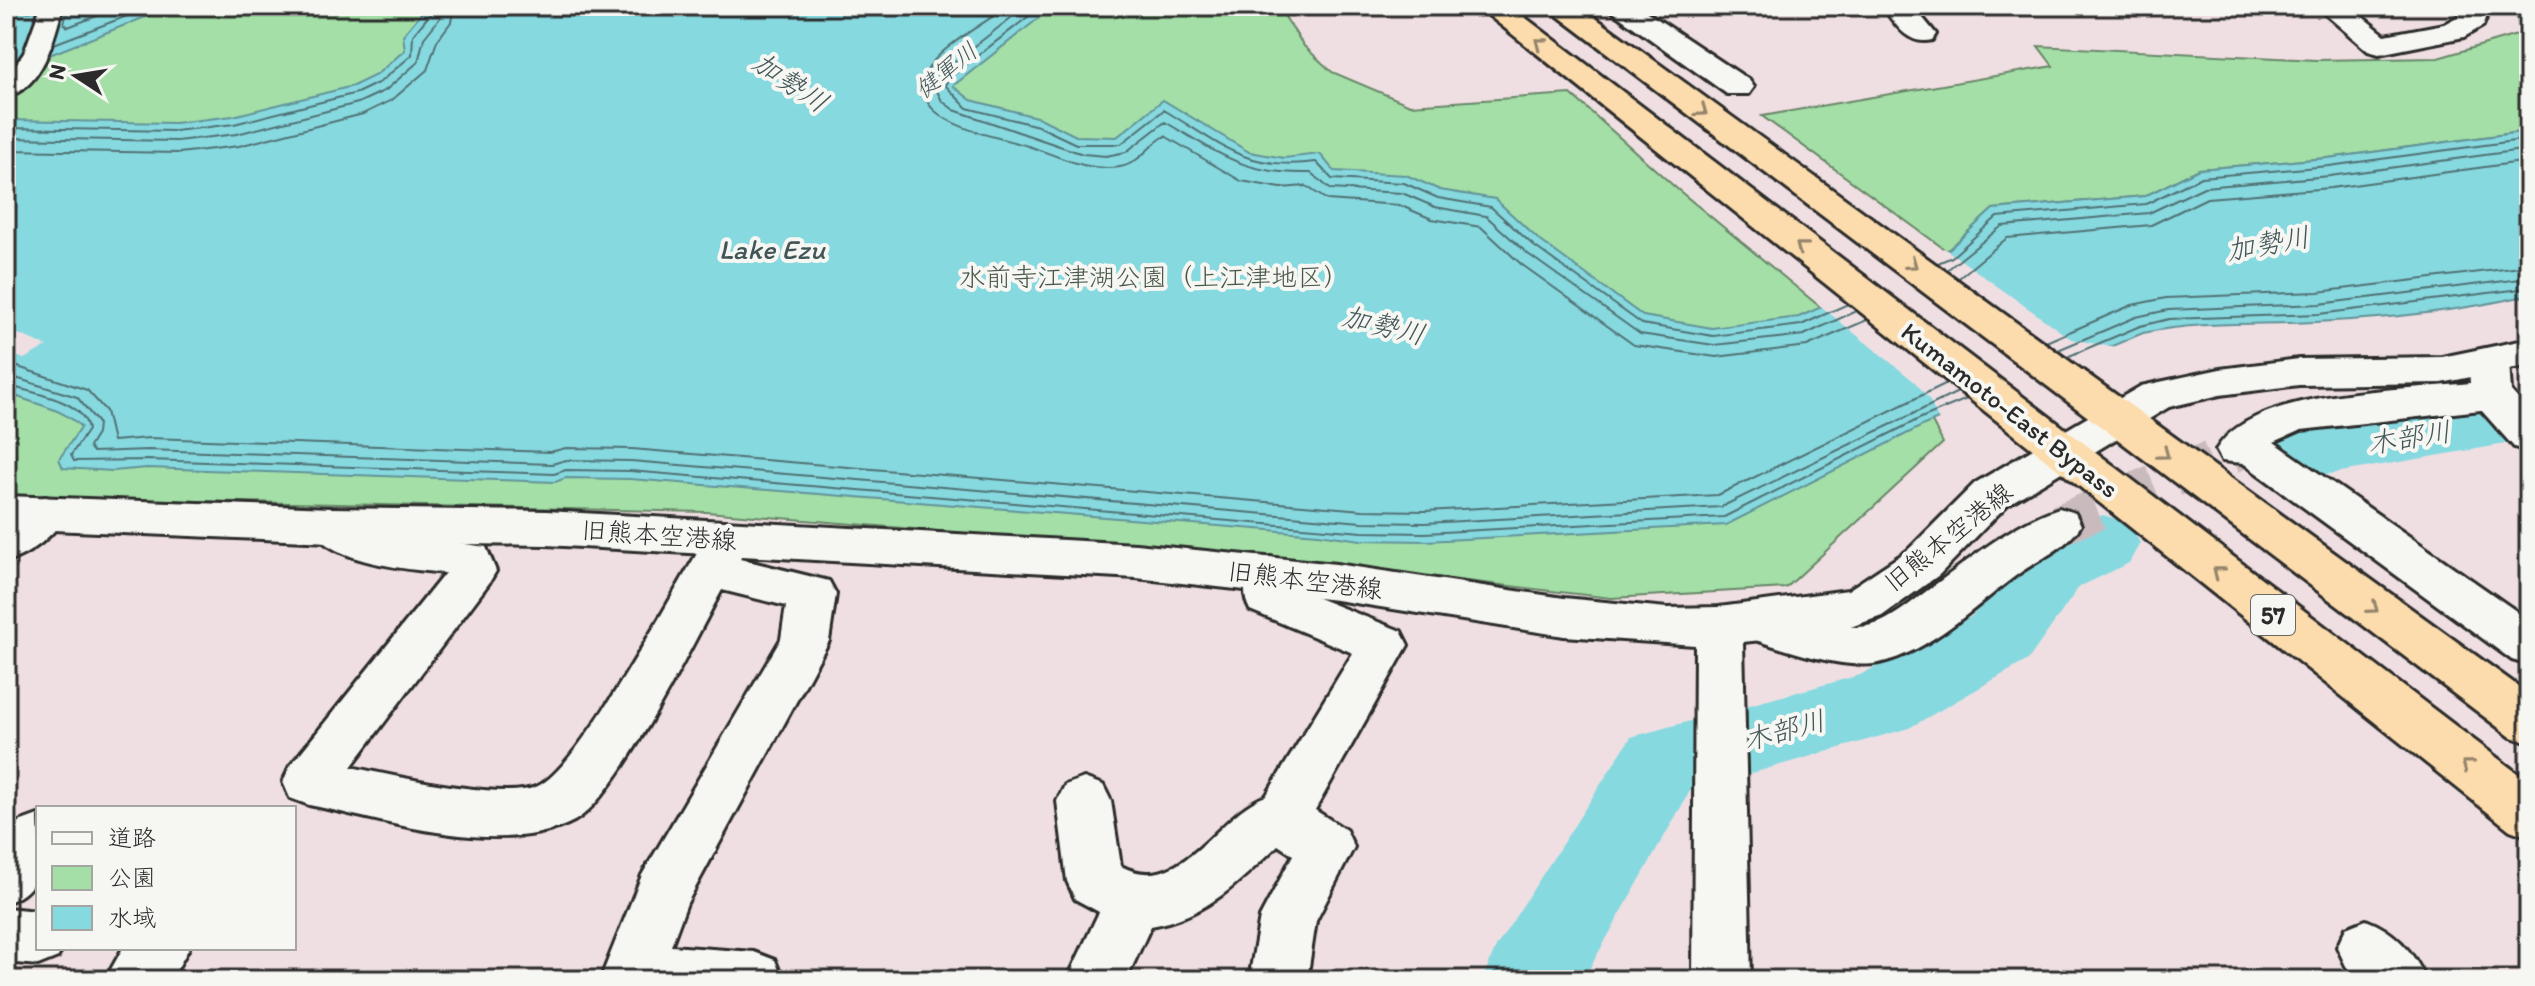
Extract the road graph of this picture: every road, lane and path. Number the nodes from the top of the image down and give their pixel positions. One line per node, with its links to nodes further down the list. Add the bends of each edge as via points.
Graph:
1 (52, 6): 10 (street, via 33,62)
2 (1492, 6): 14 (highway, Kumamoto-East Bypass / 57, one-way to 2)
3 (1560, 6): 12 (highway, 57, one-way to 12)
4 (1619, 6): 9 (street)
5 (1897, 6): 8 (street)
6 (2331, 6): 7 (street, via 2379,45 2453,31 2473,20)
7 (2476, 6)
8 (1921, 34)
9 (1738, 87)
10 (6, 90)
11 (2503, 370): 12 (street, 旧熊本空港線, via 2299,372 2220,382 2156,396); 13 (street); 22 (street, via 2295,416 2266,427 2241,446)
12 (2117, 419): 14 (street, 旧熊本空港線); 23 (highway, 57, one-way to 23)
13 (2529, 437)
14 (2065, 453): 21 (street, 旧熊本空港線, via 1991,494 1923,563 1865,603 1836,613); 26 (highway, Kumamoto-East Bypass / 57, one-way to 14)
15 (26, 512): 16 (street, 旧熊本空港線); 18 (street)
16 (330, 525): 19 (street, 旧熊本空港線, via 546,528); 24 (street, via 381,549 470,559 473,571)
17 (2059, 525): 21 (street, via 1912,627 1878,644 1851,645)
18 (6, 545)
19 (719, 555): 20 (street, 旧熊本空港線, via 1136,561); 24 (street, via 589,772 556,805 519,814); 34 (street, via 812,594 805,641 662,893)
20 (1271, 575): 21 (street, 旧熊本空港線, via 1564,617 1667,627); 27 (street, via 1267,597 1384,645)
21 (1738, 624): 39 (street, via 1721,798)
22 (2529, 646)
23 (2529, 722)
24 (297, 795)
25 (1084, 801): 30 (street, via 1095,881 1114,894)
26 (2529, 813)
27 (1282, 818): 30 (street, via 1269,819 1212,876 1180,895); 38 (street, via 1327,847 1288,917)
28 (36, 841): 29 (street)
29 (6, 878)
30 (1135, 899): 37 (street)
31 (6, 935): 32 (street)
32 (36, 938)
33 (158, 950): 35 (street)
34 (631, 976): 36 (street)
35 (134, 980)
36 (754, 980)
37 (1096, 980)
38 (1278, 980)
39 (1722, 980)

